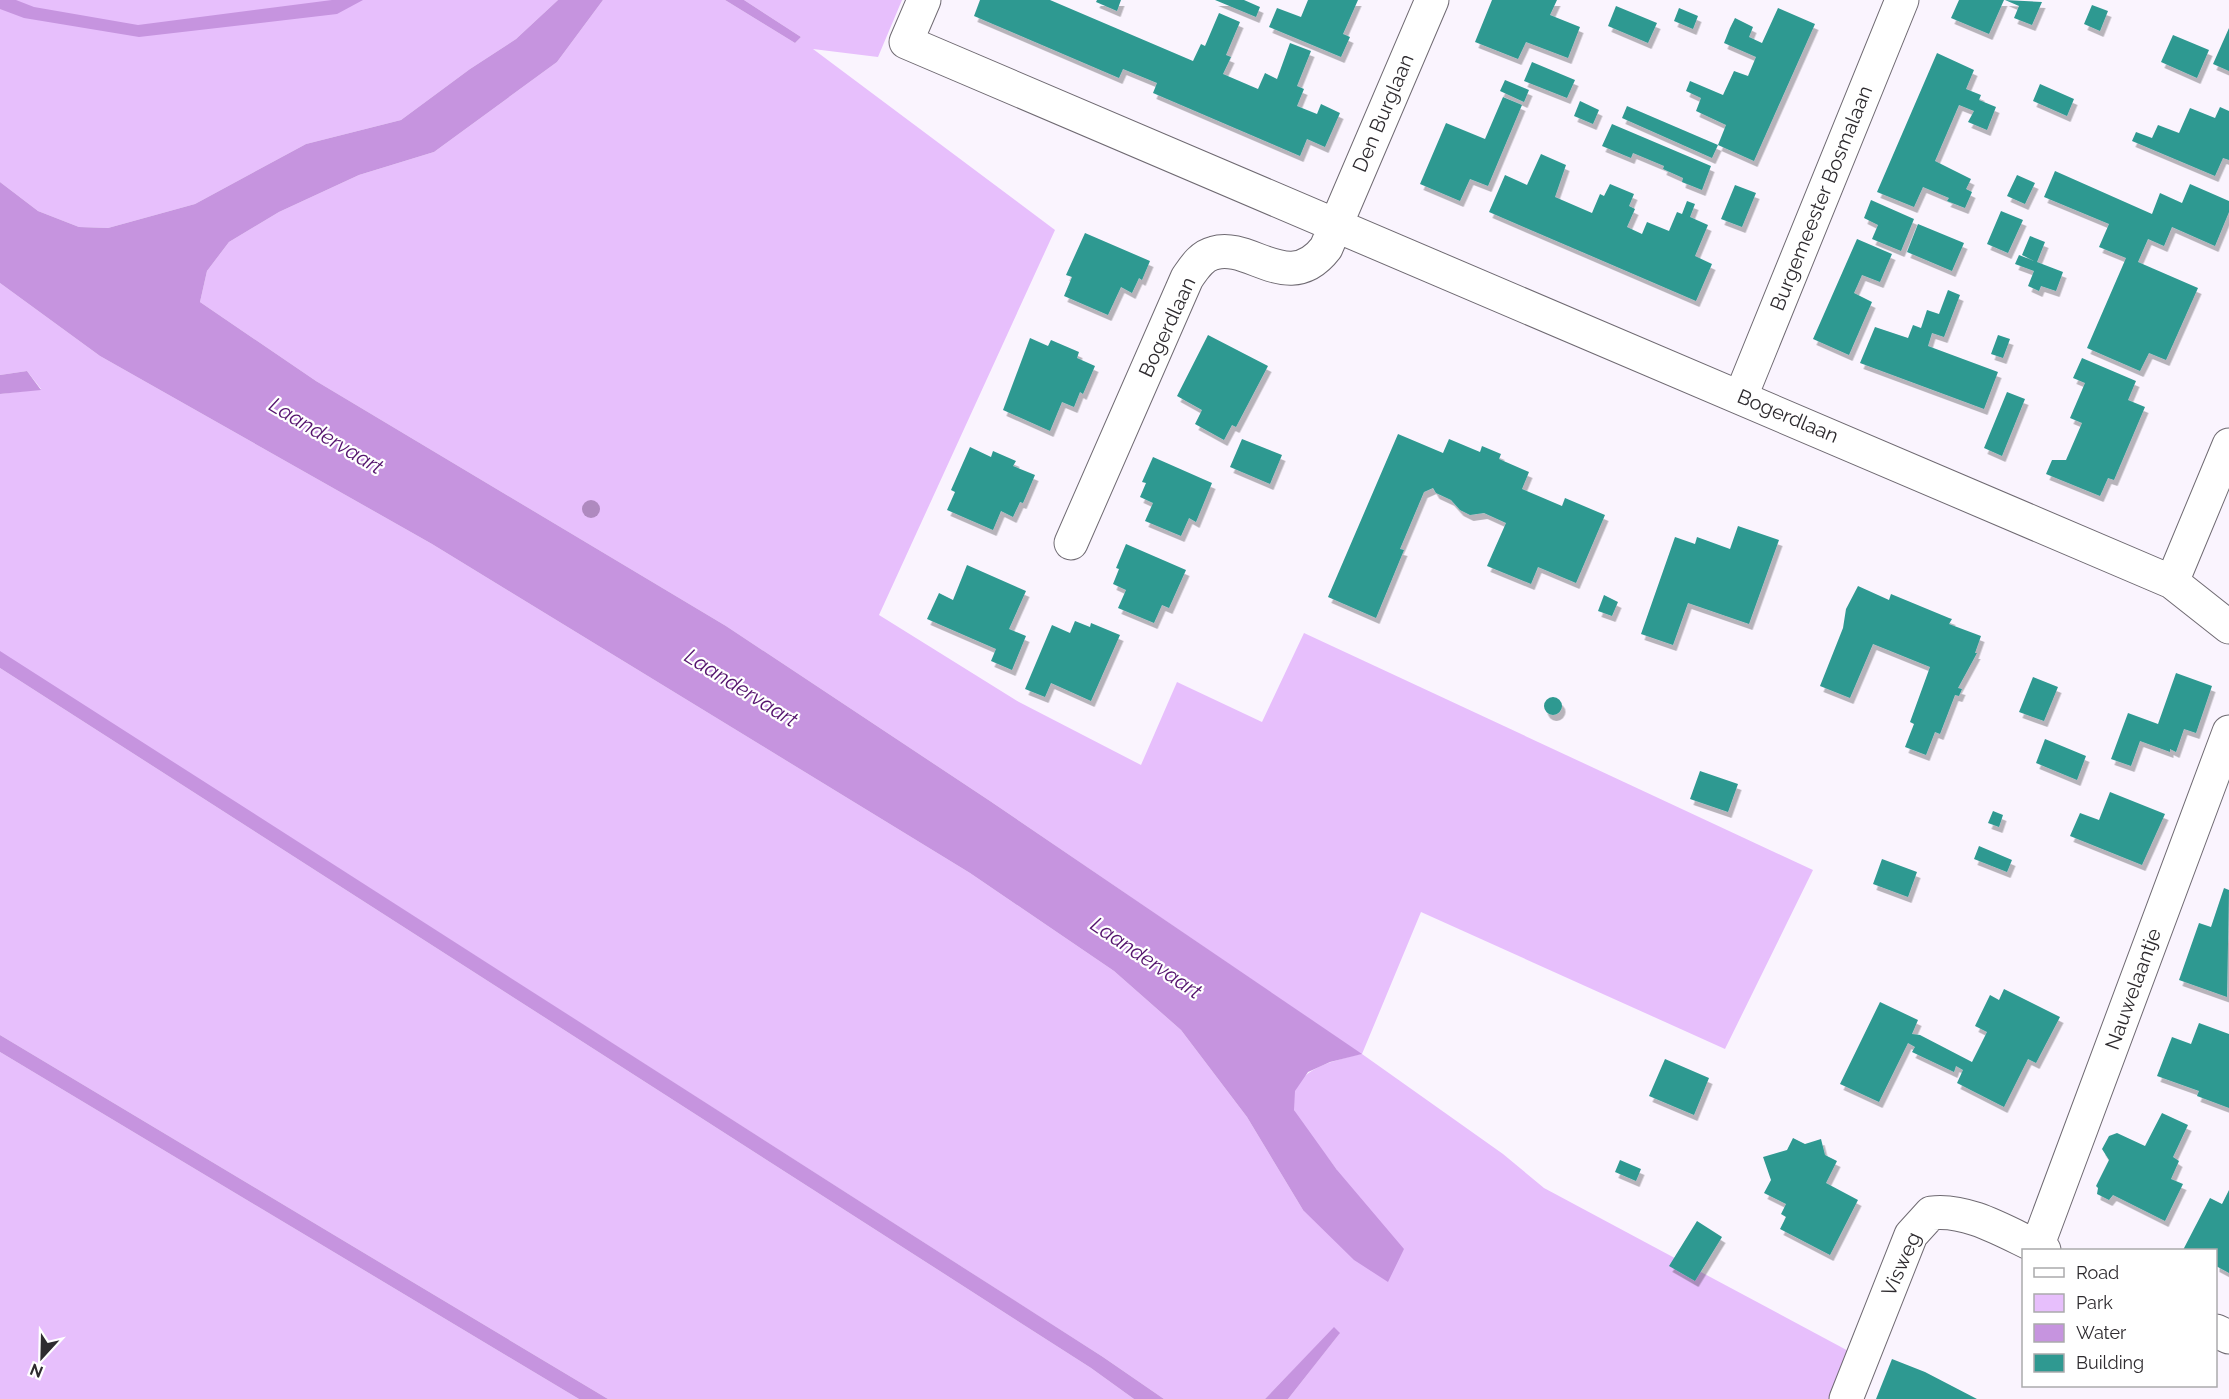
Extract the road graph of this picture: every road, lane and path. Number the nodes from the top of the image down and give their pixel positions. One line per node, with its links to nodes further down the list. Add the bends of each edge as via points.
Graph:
1 (924, 0): 4 (street, Bogerdlaan, via 906,42)
2 (1432, 0): 4 (street, Den Burglaan)
3 (1902, 0): 5 (street, Burgemeester Bosmalaan)
4 (1335, 226): 5 (street, Bogerdlaan); 7 (street, Bogerdlaan, via 1320,256 1294,268 1277,267 1226,251 1200,260 1187,278)
5 (1741, 396): 8 (street, Bogerdlaan)
6 (2229, 445): 8 (street)
7 (1071, 543)
8 (2172, 582): 9 (street, Bogerdlaan)
9 (2229, 627)
10 (2229, 732): 11 (street, Nauwelaantje)
11 (2040, 1249): 12 (street, Visweg, via 1960,1213 1931,1213 1911,1235)
12 (1846, 1399)

